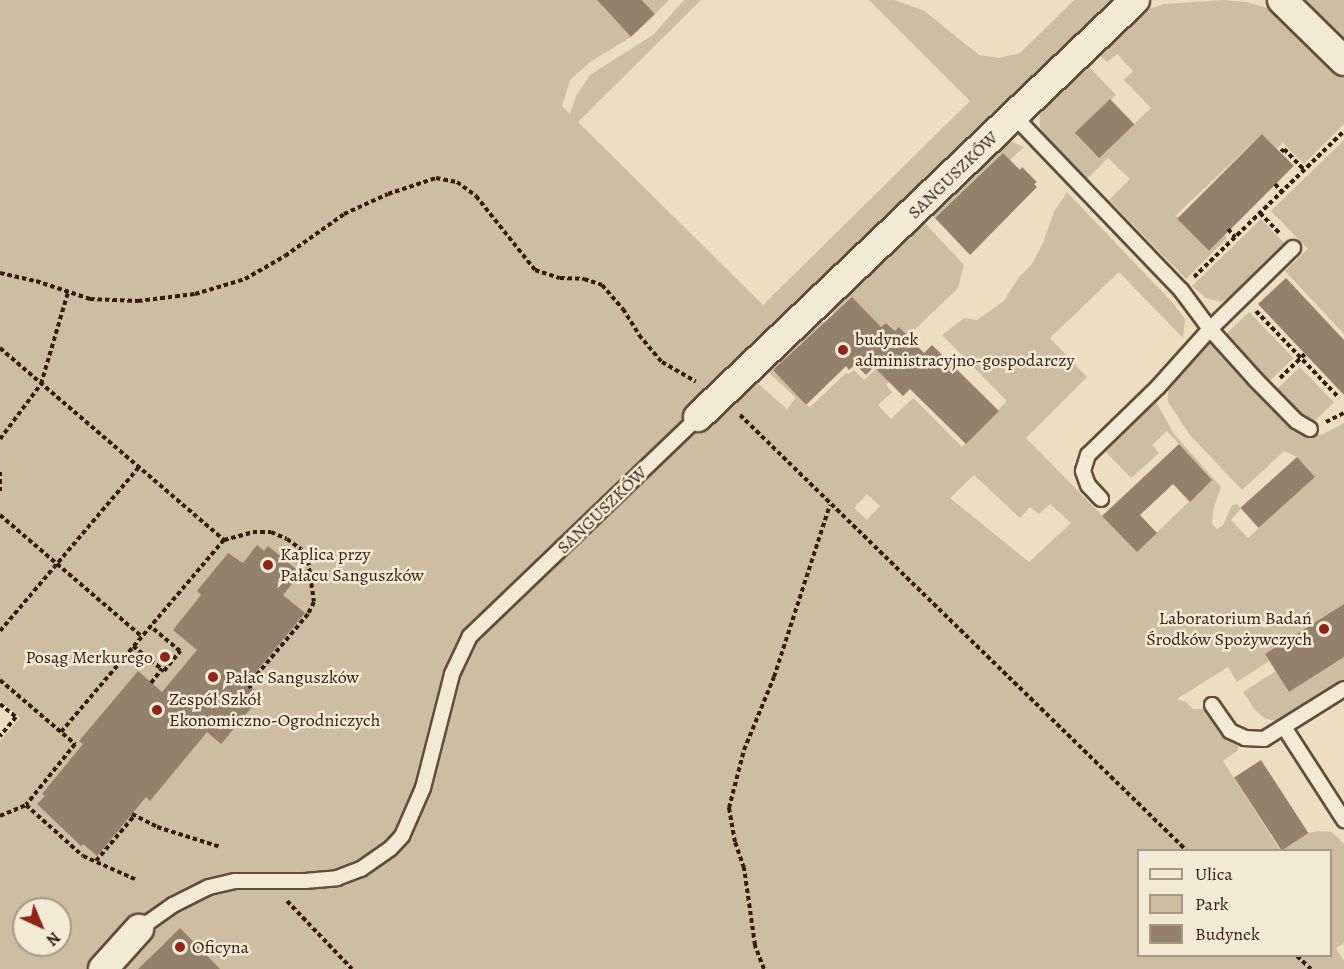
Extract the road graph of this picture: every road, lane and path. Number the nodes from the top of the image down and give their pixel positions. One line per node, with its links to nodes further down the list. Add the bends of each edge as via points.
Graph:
1 (1135, 0): 4 (street, SANGUSZKÓW)
2 (1282, 0): 3 (street)
3 (1344, 61)
4 (1014, 116): 15 (lane); 24 (street, SANGUSZKÓW)
5 (1344, 131): 7 (path)
6 (1281, 152): 7 (path, via 1284,149)
7 (1304, 170): 9 (path)
8 (1275, 184): 9 (path)
9 (1282, 192): 10 (path)
10 (1260, 213): 12 (path); 13 (path)
11 (1227, 229): 12 (path)
12 (1235, 237): 15 (path)
13 (1293, 248): 17 (lane)
14 (0, 273): 16 (path)
15 (1181, 290): 18 (lane)
16 (68, 292): 22 (path); 24 (path, via 90,299 138,301 195,294 245,279 344,214 436,178 457,182 476,196 535,270 602,285 662,362)
17 (1242, 297): 18 (lane); 21 (path)
18 (1210, 329): 23 (lane); 32 (lane, via 1088,455 1083,471 1088,485)
19 (0, 348): 22 (path)
20 (1305, 354): 21 (path)
21 (1301, 358): 23 (path); 25 (path)
22 (41, 384): 28 (path); 29 (path)
23 (1267, 391): 27 (lane, via 1296,421)
24 (721, 396): 26 (street, SANGUSZKÓW); 33 (path)
25 (1339, 398)
26 (698, 417): 57 (lane, SANGUSZKÓW, via 470,636 452,674 423,788 402,836 374,861 337,878)
27 (1310, 429)
28 (0, 439)
29 (139, 467): 35 (path); 36 (path)
30 (0, 472): 31 (path)
31 (0, 492)
32 (1101, 499)
33 (830, 504): 55 (path); 63 (path, via 774,677 744,750 729,808 744,868 755,945)
34 (0, 515): 36 (path)
35 (224, 540): 37 (path); 44 (path, via 253,532 271,532 301,549 308,561 314,602 249,684)
36 (57, 563): 38 (path); 39 (path)
37 (150, 626): 39 (path); 41 (path, via 180,651)
38 (0, 631)
39 (141, 636): 40 (path)
40 (133, 646): 41 (path); 49 (path)
41 (162, 669): 43 (path)
42 (0, 680): 49 (path)
43 (152, 683)
44 (251, 689)
45 (1344, 689): 48 (lane)
46 (0, 704): 50 (path, via 16,717)
47 (1212, 705): 48 (lane, via 1230,731 1245,738 1264,739)
48 (1284, 727): 53 (lane)
49 (61, 732): 51 (path, via 75,744)
50 (0, 736)
51 (26, 805): 52 (path); 56 (path, via 83,856)
52 (0, 816)
53 (1344, 820)
54 (221, 847): 56 (path, via 133,815)
55 (1185, 849)
56 (96, 862): 58 (path)
57 (266, 879): 59 (lane, SANGUSZKÓW, via 209,887 173,904); 62 (path)
58 (137, 880)
59 (139, 929): 61 (street, SANGUSZKÓW)
60 (1298, 957): 64 (path)
61 (103, 969)
62 (352, 969)
63 (764, 969)
64 (1311, 969)

